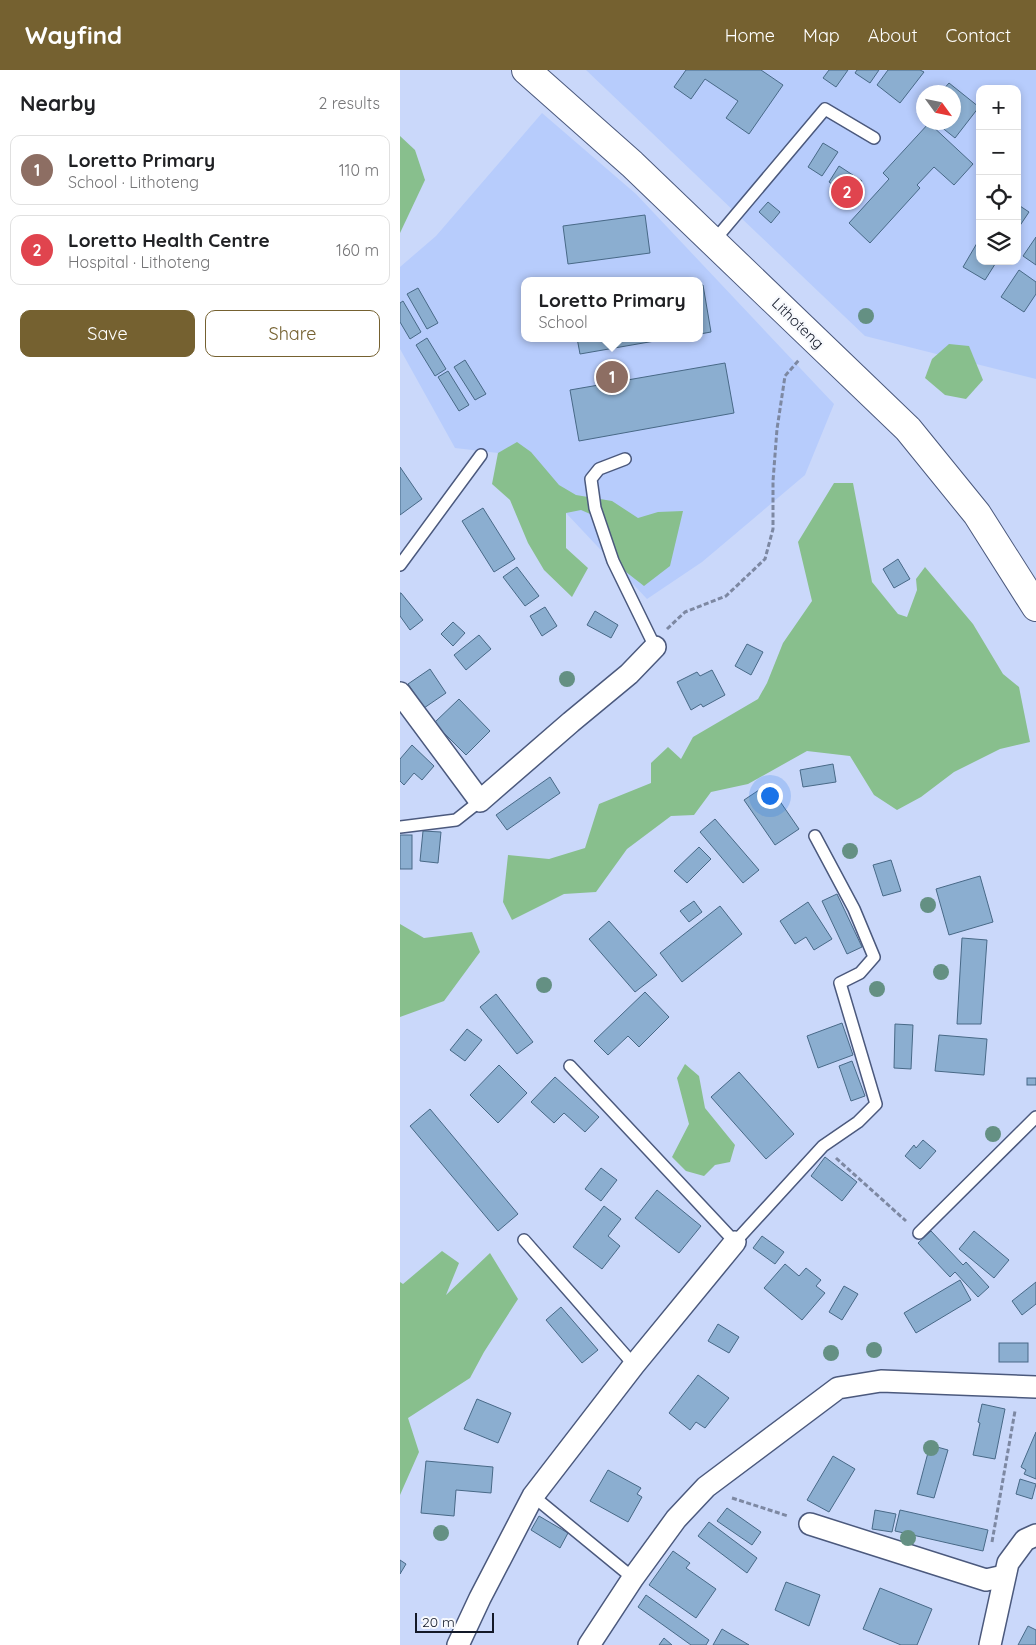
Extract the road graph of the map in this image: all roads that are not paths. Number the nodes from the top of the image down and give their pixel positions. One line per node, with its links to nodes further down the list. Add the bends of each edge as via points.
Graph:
1 (526, 70): 3 (main road, Lithoteng, via 632,164)
2 (874, 138): 3 (lane, via 825,109)
3 (713, 242): 7 (main road, Lithoteng, via 908,429 977,514)
4 (481, 455): 6 (lane)
5 (626, 459): 8 (lane, via 599,469 590,479 595,508 613,561)
6 (400, 565)
7 (1036, 606)
8 (655, 647): 10 (street, via 629,674)
9 (400, 693): 10 (street)
10 (480, 801): 11 (lane, via 456,820)
11 (400, 827)
12 (815, 836): 17 (lane, via 854,909 874,957 860,973 840,983 876,1104 858,1122 823,1146)
13 (570, 1066): 17 (lane)
14 (1036, 1117): 15 (lane)
15 (919, 1233)
16 (524, 1240): 18 (lane)
17 (735, 1242): 18 (street)
18 (634, 1365): 20 (street)
19 (1028, 1386): 23 (street, via 881,1381 838,1388 706,1487 676,1519)
20 (533, 1496): 23 (lane); 25 (street)
21 (810, 1524): 24 (street)
22 (1036, 1535): 24 (street, via 1025,1540)
23 (633, 1578): 26 (street)
24 (995, 1578): 27 (street)
25 (458, 1645)
26 (589, 1645)
27 (990, 1645)

